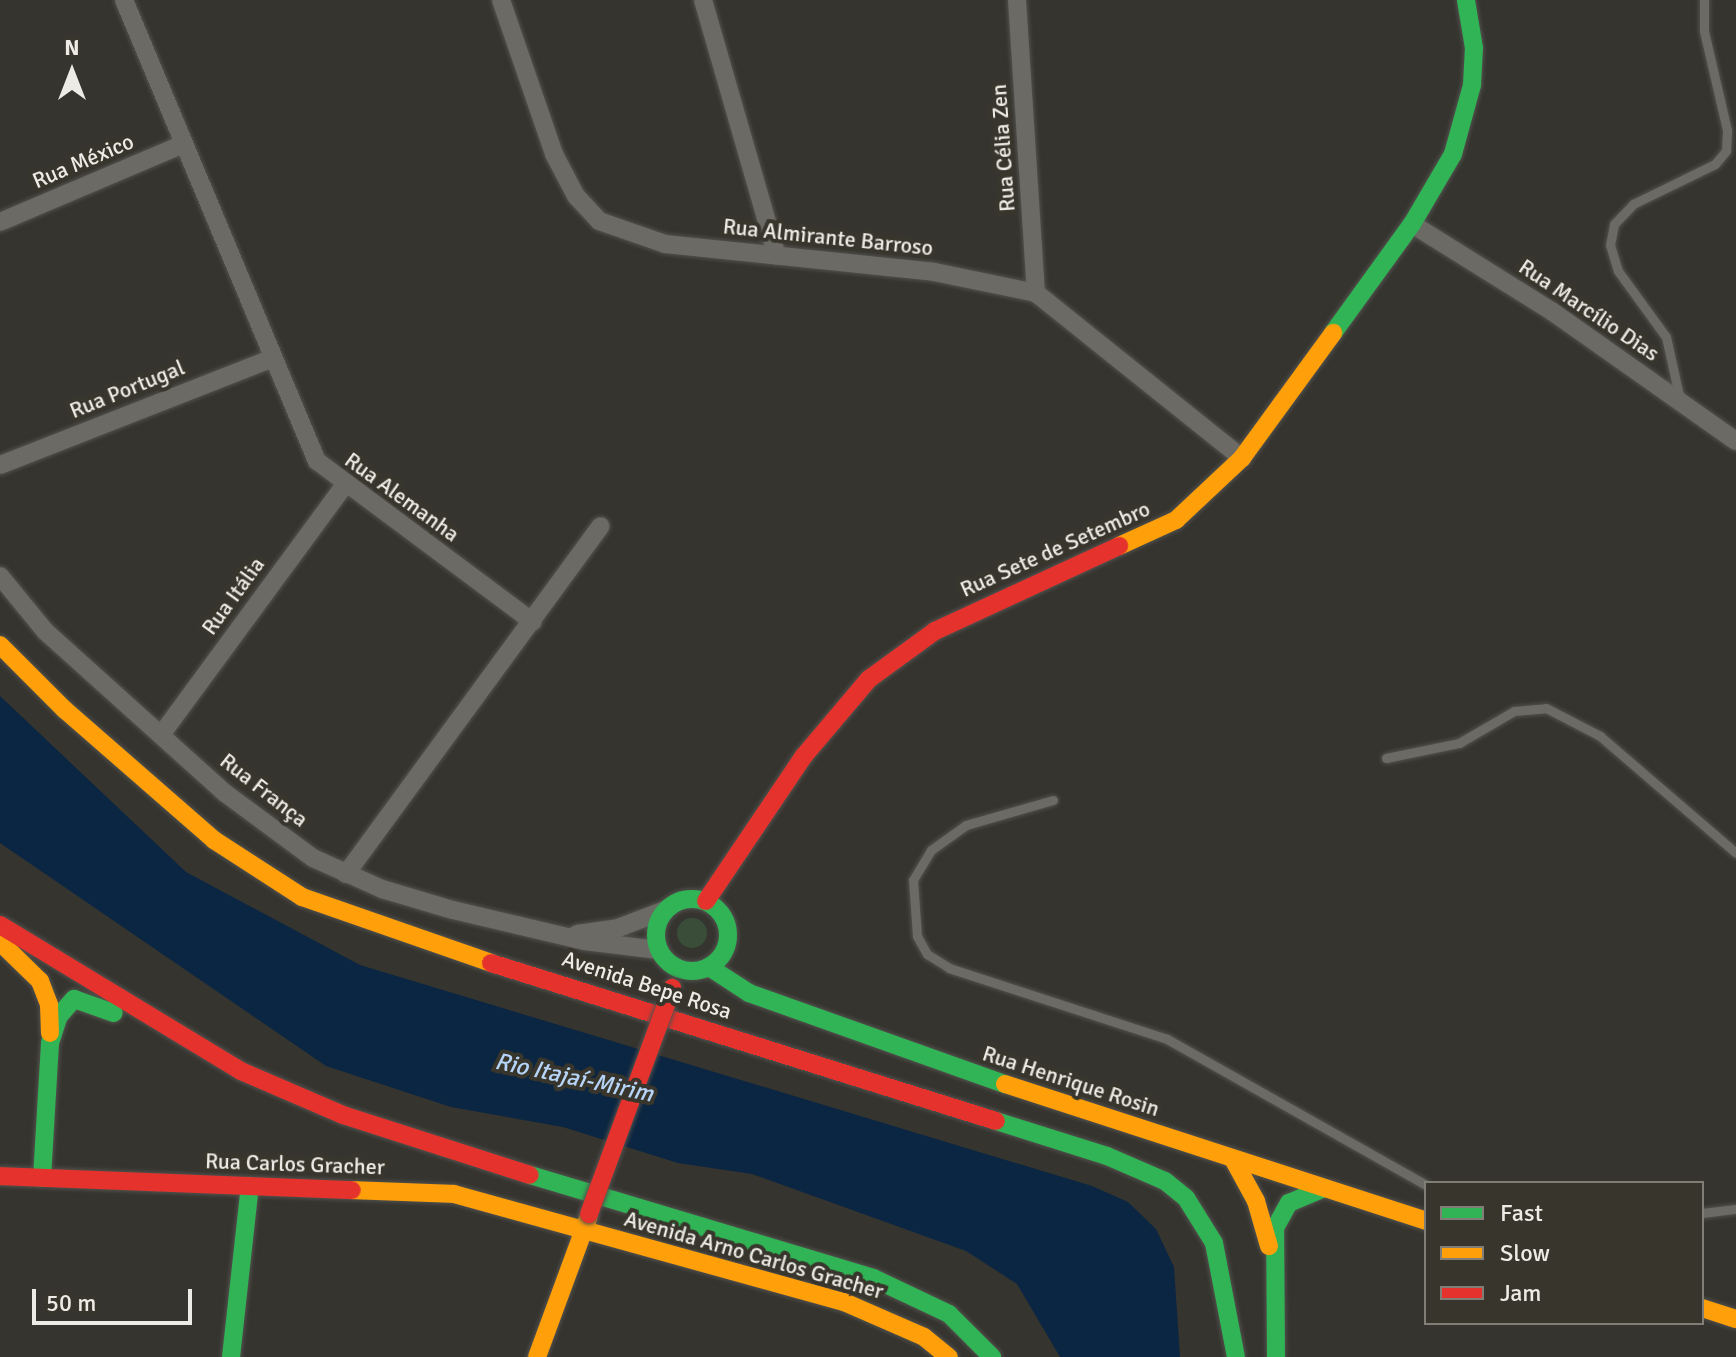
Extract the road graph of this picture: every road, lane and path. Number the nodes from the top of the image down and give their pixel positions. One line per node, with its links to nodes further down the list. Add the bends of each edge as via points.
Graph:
1 (124, 0): 7 (street, Rua Alemanha)
2 (501, 0): 10 (street, Rua Almirante Barroso, via 554,154 576,196 599,221 665,244)
3 (703, 0): 10 (street)
4 (1017, 0): 11 (street, Rua Célia Zen)
5 (1466, 0): 9 (main road, Rua Sete de Setembro, via 1474,48 1466,122)
6 (1704, 0): 13 (lane, via 1704,31 1727,130 1726,151 1715,164 1633,204 1614,224 1610,245 1618,271 1666,337)
7 (184, 144): 8 (street, Rua México); 12 (street, Rua Alemanha)
8 (0, 222)
9 (1412, 224): 13 (street, Rua Marcílio Dias); 15 (main road, Rua Sete de Setembro)
10 (777, 256): 11 (street, Rua Almirante Barroso, via 945,273)
11 (1036, 293): 15 (street, Rua Almirante Barroso)
12 (273, 358): 16 (street, Rua Portugal); 17 (street, Rua Alemanha, via 310,449)
13 (1680, 400): 14 (street, Rua Marcílio Dias)
14 (1736, 441)
15 (1242, 458): 27 (main road, Rua Sete de Setembro, via 1176,520 947,625 869,679 803,757)
16 (0, 465)
17 (344, 486): 20 (street, Rua Alemanha); 22 (street, Rua Itália)
18 (601, 526): 20 (street)
19 (0, 576): 22 (street, Rua França, via 45,631)
20 (533, 622): 26 (street)
21 (0, 645): 54 (main road, Avenida Bepe Rosa, via 65,710 214,840 302,897 388,931 1107,1156 1165,1181 1186,1198 1214,1243)
22 (161, 735): 26 (street, Rua França, via 260,821)
23 (1386, 758): 25 (lane, via 1459,743 1514,711 1546,708 1600,736)
24 (1053, 800): 40 (lane, via 966,825 931,850 913,880 917,936 927,954 949,968 1167,1039)
25 (1736, 853)
26 (346, 874): 30 (street, Rua França, via 453,910)
27 (706, 901): 28 (main road, via 684,899); 33 (main road, via 727,927 725,950)
28 (665, 910): 30 (street, Rua França, via 618,928); 32 (main road, via 656,929)
29 (0, 925): 35 (main road)
30 (562, 937): 32 (street, Rua França)
31 (0, 942): 36 (main road, via 40,981 49,1005)
32 (658, 950): 34 (main road)
33 (709, 967): 34 (main road); 37 (main road, Rua Henrique Rosin, via 730,984 797,1014)
34 (678, 969): 46 (main road, bridge)
35 (172, 1034): 36 (main road, via 89,1000 74,999 59,1016); 53 (main road, via 343,1115 873,1278 949,1314)
36 (50, 1043): 39 (main road)
37 (1233, 1159): 42 (main road, Rua Henrique Rosin); 47 (main road, via 1256,1201)
38 (0, 1176): 39 (main road, Rua Carlos Gracher)
39 (42, 1178): 41 (main road, Rua Carlos Gracher)
40 (1424, 1184)
41 (250, 1186): 46 (main road, Rua Carlos Gracher, via 454,1194); 50 (main road)
42 (1324, 1188): 45 (main road, Rua Henrique Rosin); 47 (main road, via 1289,1203 1275,1228)
43 (1736, 1209): 44 (lane)
44 (1704, 1213)
45 (1424, 1220)
46 (586, 1223): 51 (main road); 52 (main road, Avenida Arno Carlos Gracher, via 844,1302 924,1337)
47 (1272, 1256): 55 (main road)
48 (1704, 1309): 49 (main road)
49 (1736, 1319)
50 (231, 1357)
51 (537, 1357)
52 (949, 1357)
53 (992, 1357)
54 (1236, 1357)
55 (1276, 1357)

